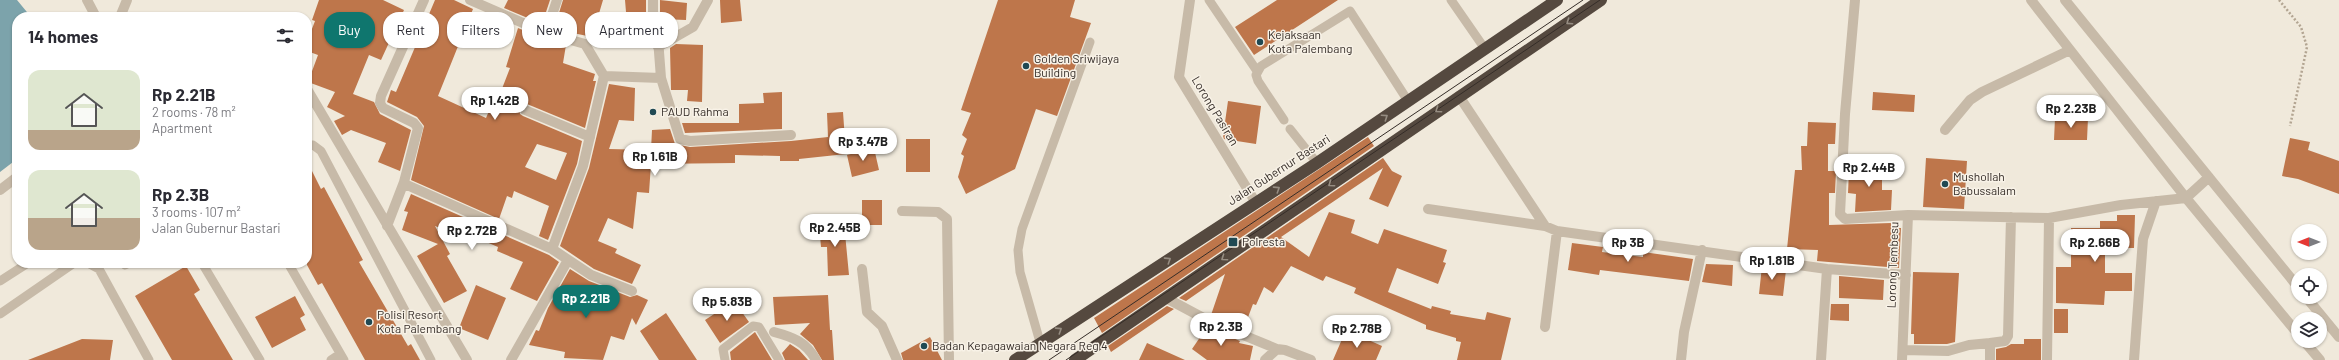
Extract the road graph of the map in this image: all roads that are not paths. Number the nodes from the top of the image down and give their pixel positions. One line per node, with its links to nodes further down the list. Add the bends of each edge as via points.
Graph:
1 (86, 0): 16 (street)
2 (127, 0): 17 (street)
3 (424, 0): 43 (street, via 380,103 383,108 418,125)
4 (470, 0): 20 (street)
5 (557, 0): 18 (street)
6 (653, 0): 19 (street)
7 (708, 0): 21 (street, via 693,27)
8 (1190, 0): 47 (street, Lorong Pasiran, via 1179,76)
9 (1209, 0): 27 (lane)
10 (1451, 0): 25 (lane)
11 (1557, 0): 25 (highway, Jalan Gubernur Bastari)
12 (1601, 0): 30 (highway, one-way to 30)
13 (1855, 0): 50 (street, Lorong Tembesu, via 1845,114 1840,214 1845,219)
14 (2031, 0): 26 (street)
15 (2065, 0): 41 (street)
16 (93, 12)
17 (122, 12)
18 (553, 12)
19 (653, 12)
20 (522, 23)
21 (678, 36)
22 (577, 42): 28 (street, via 586,44)
23 (1090, 42): 77 (lane, via 1022,229 1018,250 1020,272)
24 (658, 48): 29 (street)
25 (1485, 49): 32 (highway, Jalan Gubernur Bastari)
26 (2070, 50): 36 (street, via 1982,92 1970,100); 45 (street)
27 (1257, 71): 32 (lane, via 1261,66 1350,11); 34 (lane, via 1258,81)
28 (604, 76): 29 (street); 38 (street)
29 (661, 78): 37 (street, via 679,138 682,140)
30 (1459, 96): 54 (street); 70 (highway, one-way to 70)
31 (312, 98): 53 (street)
32 (1408, 101): 40 (highway, Jalan Gubernur Bastari, one-way to 32)
33 (525, 110): 38 (street)
34 (1284, 120)
35 (1290, 129): 40 (lane)
36 (1945, 130)
37 (791, 135)
38 (590, 137): 56 (street, via 583,166)
39 (312, 145): 87 (lane, via 321,151)
40 (1316, 163): 47 (highway, Jalan Gubernur Bastari, one-way to 40)
41 (2209, 177): 45 (street); 67 (street)
42 (12, 181): 44 (street)
43 (404, 182): 53 (street); 56 (street)
44 (0, 190)
45 (2186, 198): 46 (street); 73 (street)
46 (2156, 201): 52 (street); 103 (street, via 2142,239)
47 (1256, 203): 77 (highway, Jalan Gubernur Bastari, one-way to 47)
48 (1428, 209): 54 (street)
49 (902, 210): 94 (street, via 938,212 947,219)
50 (1908, 215): 51 (street); 66 (street, Lorong Tembesu)
51 (2011, 217): 52 (street); 78 (street, via 2008,336 2005,341)
52 (2049, 218): 102 (street)
53 (387, 226): 88 (street)
54 (1545, 226): 55 (street)
55 (1557, 231): 57 (street); 74 (street)
56 (552, 249): 58 (street)
57 (1702, 250): 65 (street); 99 (street, via 1684,332)
58 (568, 260): 69 (street, via 591,275); 89 (street)
59 (20, 268): 68 (lane)
60 (67, 268): 72 (lane)
61 (97, 268): 84 (lane)
62 (205, 268): 85 (lane)
63 (291, 268): 83 (lane)
64 (862, 269): 93 (street, via 868,312 882,326)
65 (1826, 269): 66 (street); 100 (street)
66 (1906, 275): 82 (street, Lorong Tembesu)
67 (2291, 278)
68 (0, 281)
69 (632, 291)
70 (1166, 298): 80 (street, via 1209,322); 81 (highway)
71 (2312, 304): 76 (street)
72 (0, 314)
73 (2291, 326)
74 (1545, 327)
75 (774, 332): 92 (street, via 807,346)
76 (2339, 337)
77 (1040, 342): 95 (highway, Jalan Gubernur Bastari)
78 (1990, 344): 82 (street); 101 (street)
79 (2310, 348): 104 (street)
80 (1277, 349): 97 (street); 98 (street)
81 (1089, 355): 96 (highway)
82 (1902, 355)
83 (342, 357): 86 (lane)
84 (150, 360)
85 (260, 360)
86 (331, 360)
87 (432, 360)
88 (466, 360)
89 (511, 360)
90 (725, 360): 91 (lane, via 723,349 753,326 759,327)
91 (779, 360)
92 (816, 360)
93 (897, 360)
94 (949, 360)
95 (1015, 360)
96 (1075, 360)
97 (1265, 360)
98 (1311, 360)
99 (1681, 360)
100 (1821, 360)
101 (1990, 360)
102 (2047, 360)
103 (2134, 360)
104 (2320, 360)

